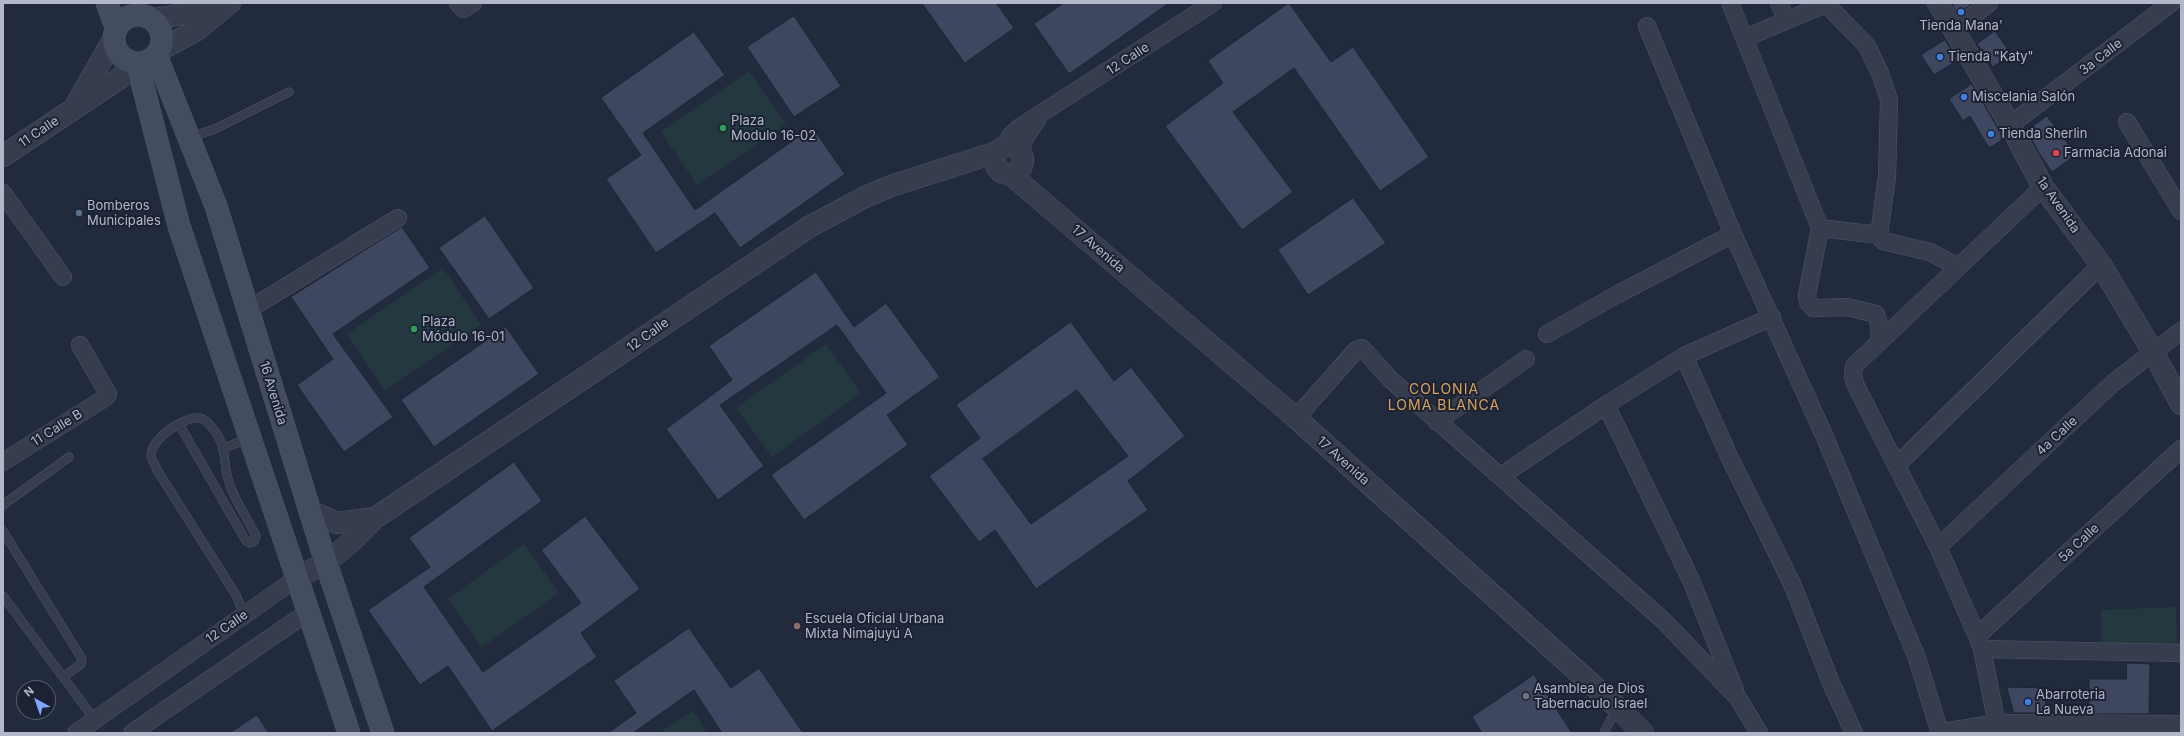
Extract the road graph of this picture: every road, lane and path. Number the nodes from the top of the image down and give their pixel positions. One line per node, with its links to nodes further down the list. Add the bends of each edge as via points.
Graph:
1 (107, 3): 16 (main road)
2 (230, 3): 12 (street, 11 Calle, via 203,11); 18 (street, 11 Calle, via 197,30)
3 (458, 3): 4 (street, via 463,9)
4 (473, 3)
5 (1213, 3): 25 (street, 12 Calle, via 1041,113)
6 (1779, 3): 13 (street)
7 (1825, 3): 13 (street); 32 (street, via 1867,46 1889,100 1887,177)
8 (1938, 3): 15 (street, 1a Avenida)
9 (1989, 3): 15 (street)
10 (2171, 3): 22 (street, 3a Calle)
11 (1731, 5): 17 (street)
12 (147, 12): 16 (main road, via 129,16); 18 (main road, via 162,33)
13 (1787, 20): 17 (street)
14 (1647, 26): 31 (street)
15 (1954, 30): 22 (street, 1a Avenida)
16 (115, 33): 18 (main road, via 120,55 127,60); 20 (street, 11 Calle)
17 (1745, 38): 30 (street)
18 (147, 58): 20 (street, 11 Calle); 23 (main road, 16 Avenida); 50 (main road, via 180,226)
19 (289, 92): 23 (lane, via 217,128)
20 (74, 108): 24 (street, 11 Calle)
21 (2128, 122): 28 (street)
22 (2010, 125): 26 (street, 1a Avenida)
23 (189, 138): 36 (main road, 16 Avenida, via 216,206)
24 (3, 156)
25 (1009, 160): 47 (street, 17 Avenida, via 1037,197); 59 (street, 12 Calle, via 934,173 891,186 865,197 809,228)
26 (2043, 187): 33 (street, 1a Avenida); 34 (street)
27 (3, 193): 35 (street)
28 (2181, 211)
29 (398, 218): 36 (street)
30 (1820, 228): 32 (street); 40 (street, via 1807,295 1808,302 1813,308 1847,307 1876,314 1880,324)
31 (1733, 234): 37 (street); 39 (street)
32 (1880, 234): 34 (street, via 1883,241 1930,252)
33 (2101, 265): 42 (street, 1a Avenida); 55 (street)
34 (1958, 267): 40 (street)
35 (63, 277)
36 (248, 310): 58 (main road, 16 Avenida)
37 (1772, 317): 43 (street); 84 (street, via 1917,658)
38 (2181, 330): 42 (street, 4a Calle)
39 (1547, 334)
40 (1880, 342): 55 (street, via 1854,366 1853,375 1855,384)
41 (80, 345): 54 (street, 11 Calle B, via 108,392 105,398)
42 (2154, 352): 45 (street, 1a Avenida); 61 (street, 4a Calle, via 2113,383)
43 (1684, 356): 46 (street); 83 (street, via 1729,456 1793,586 1831,683)
44 (1526, 359): 48 (street)
45 (2181, 404)
46 (1606, 405): 56 (street); 70 (street, via 1691,580)
47 (1296, 418): 48 (street, via 1356,350 1362,348 1391,380); 71 (street, 17 Avenida)
48 (1437, 422): 56 (street)
49 (179, 424): 51 (lane, via 192,418 203,419 214,430); 51 (lane, via 246,541 250,543 256,540 256,536 230,485); 66 (lane, via 161,435 154,443 152,456 157,470 236,595)
50 (251, 438): 51 (lane); 63 (main road)
51 (224, 448)
52 (2181, 449): 67 (street, 5a Calle)
53 (69, 457): 57 (lane)
54 (3, 462)
55 (1897, 465): 61 (street)
56 (1501, 476): 70 (street, via 1664,621)
57 (3, 505)
58 (310, 510): 59 (street, 12 Calle, via 337,523); 62 (main road, 16 Avenida)
59 (375, 518): 62 (street, 12 Calle, via 353,541)
60 (3, 531): 69 (lane, via 82,659 81,664)
61 (1938, 547): 67 (street)
62 (326, 563): 63 (street, 12 Calle); 79 (main road, 16 Avenida)
63 (297, 578): 65 (main road); 66 (street, 12 Calle)
64 (3, 596): 69 (lane)
65 (308, 612): 77 (street); 78 (main road)
66 (244, 614): 72 (street, 12 Calle)
67 (1980, 643): 68 (street); 73 (street)
68 (2181, 653)
69 (63, 677): 72 (lane)
70 (1738, 698): 82 (street)
71 (1617, 707): 80 (lane); 81 (street, 17 Avenida)
72 (96, 720): 76 (street, 12 Calle)
73 (1997, 724): 75 (street); 85 (street)
74 (2181, 726): 75 (street)
75 (2114, 729)
76 (76, 733)
77 (132, 733)
78 (349, 733)
79 (383, 733)
80 (1604, 733)
81 (1643, 733)
82 (1759, 733)
83 (1854, 733)
84 (1940, 733)
85 (1948, 733)

